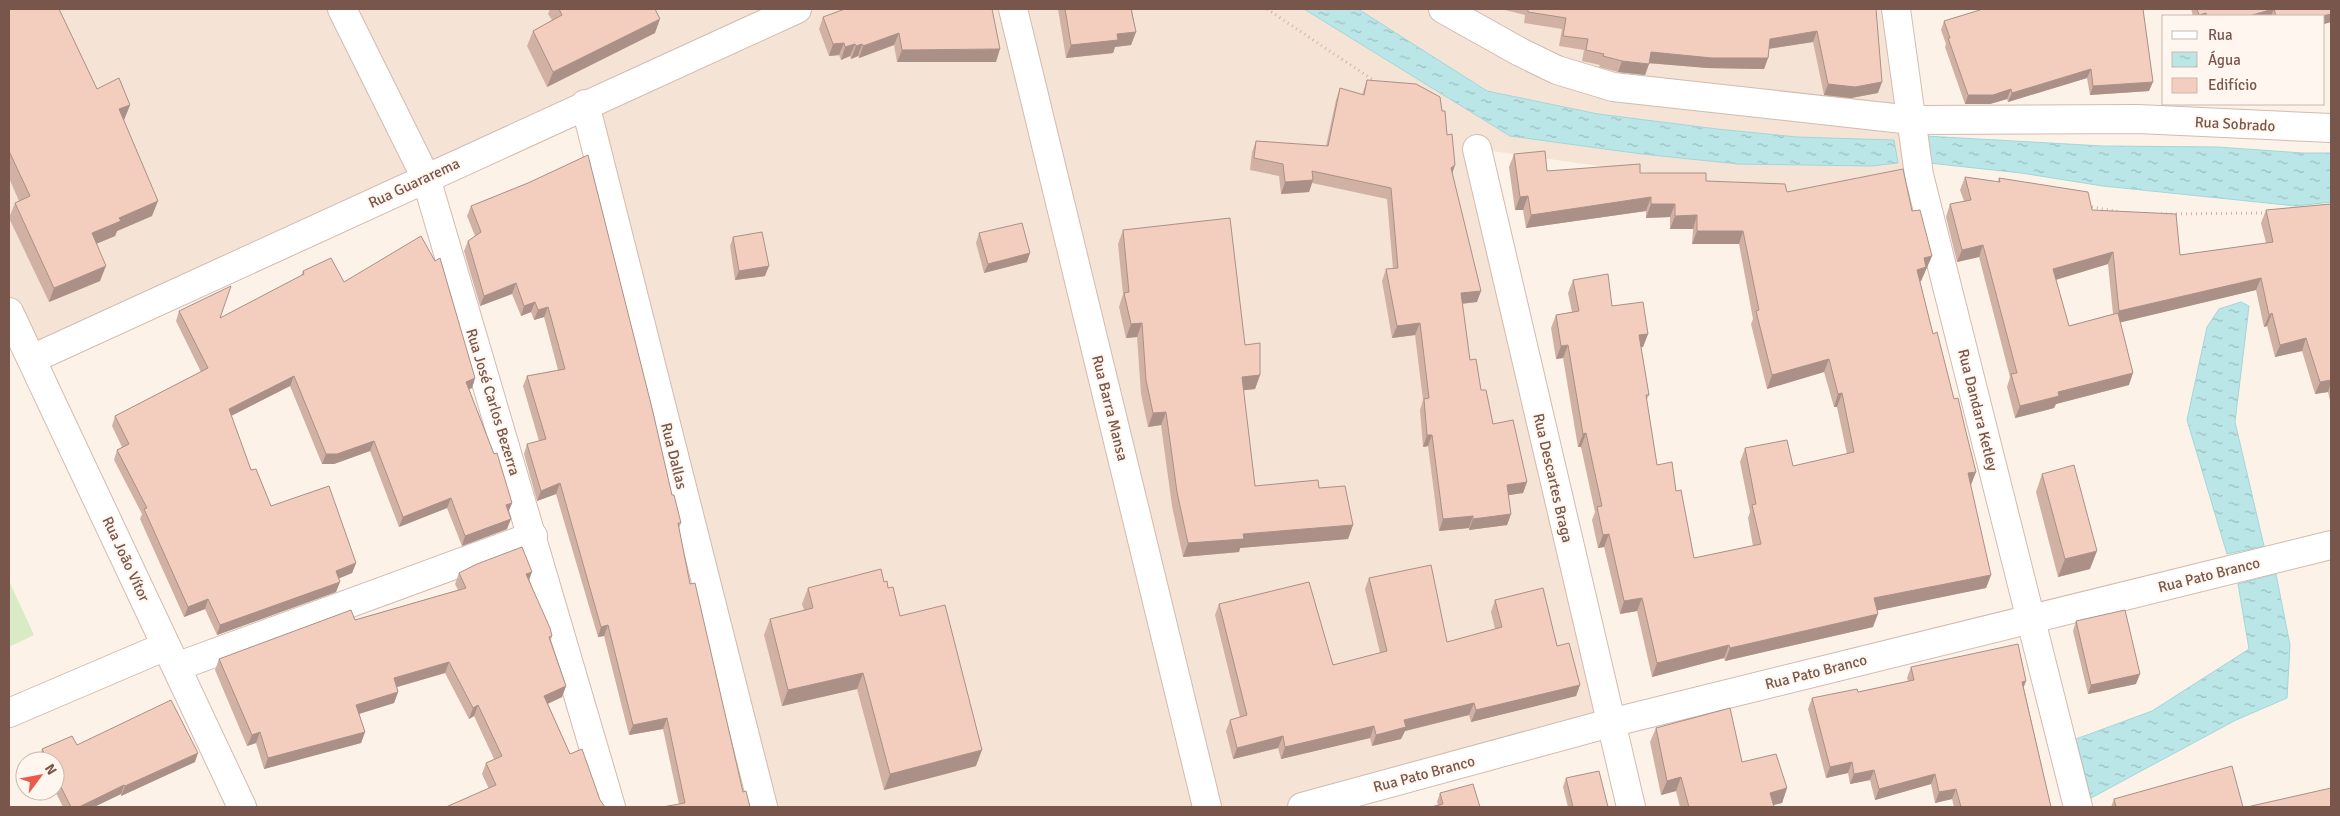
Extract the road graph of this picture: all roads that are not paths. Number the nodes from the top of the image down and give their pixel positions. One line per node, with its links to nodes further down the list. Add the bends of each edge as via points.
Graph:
1 (342, 9): 10 (street, Rua José Carlos Bezerra)
2 (1013, 9): 22 (street, Rua Barra Mansa)
3 (1443, 9): 7 (street, Rua Sobrado, via 1557,70 1613,87)
4 (1898, 9): 7 (street, Rua Dandara Ketley)
5 (793, 10): 6 (street, Rua Guararema)
6 (585, 104): 10 (street, Rua Guararema); 21 (street, Rua Dallas)
7 (1912, 120): 8 (street, Rua Sobrado, via 2138,119); 15 (street, Rua Dandara Ketley, via 1920,175)
8 (2331, 128)
9 (1477, 149): 18 (street, Rua Descartes Braga)
10 (426, 178): 12 (street, Rua Guararema); 13 (street, Rua José Carlos Bezerra)
11 (9, 312): 12 (street, Rua João Vítor)
12 (32, 359): 16 (street, Rua João Vítor)
13 (533, 536): 16 (street); 20 (street, Rua José Carlos Bezerra)
14 (2331, 545): 15 (street, Rua Pato Branco)
15 (2030, 618): 18 (street, Rua Pato Branco); 25 (street, Rua Dandara Ketley)
16 (171, 656): 17 (street); 19 (street, Rua João Vítor)
17 (9, 713)
18 (1610, 724): 23 (street, Rua Pato Branco); 24 (street, Rua Descartes Braga)
19 (242, 807)
20 (611, 807)
21 (763, 807)
22 (1207, 807)
23 (1302, 807)
24 (1631, 807)
25 (2078, 807)

